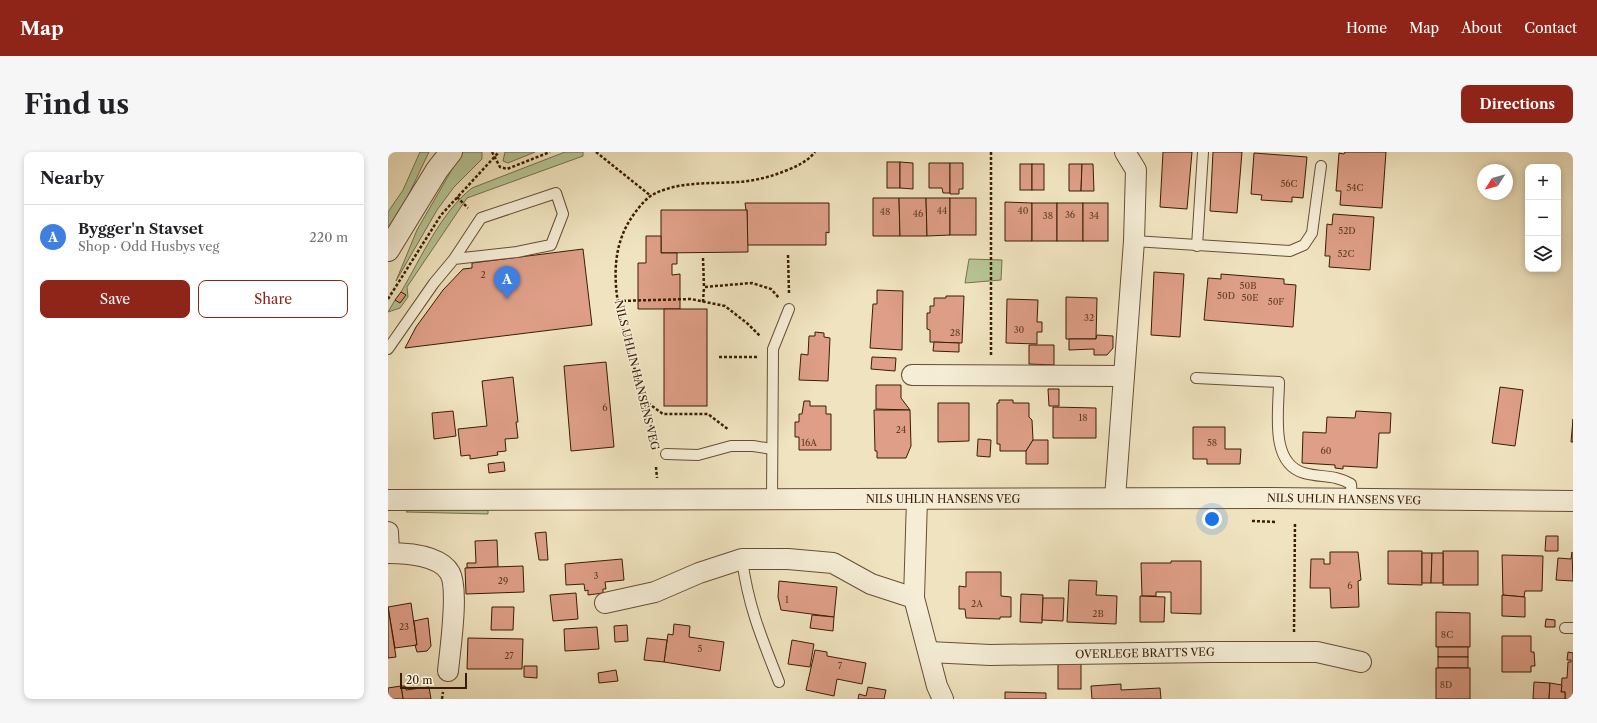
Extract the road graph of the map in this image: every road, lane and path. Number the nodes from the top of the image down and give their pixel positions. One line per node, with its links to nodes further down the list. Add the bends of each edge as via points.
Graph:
1 (451, 152): 11 (street)
2 (492, 152): 10 (path)
3 (499, 152): 10 (path)
4 (550, 152): 10 (path, via 507,169 500,167)
5 (596, 152): 13 (path)
6 (815, 152): 13 (path, NILS UHLIN HANSENS VEG, via 810,159 801,164 766,177 682,186)
7 (991, 152): 30 (path)
8 (1125, 152): 14 (street, via 1136,170)
9 (1203, 152): 15 (lane)
10 (494, 157): 21 (path, via 441,215)
11 (439, 161): 16 (street)
12 (1321, 166): 15 (lane, via 1312,233 1304,245 1290,251)
13 (651, 196): 22 (path, NILS UHLIN HANSENS VEG, via 634,214 623,234 618,257)
14 (1134, 241): 15 (lane); 31 (street)
15 (1197, 246)
16 (388, 250)
17 (788, 254): 24 (path)
18 (703, 258): 20 (path)
19 (454, 259): 19 (lane, via 517,252 551,245 562,214 556,193 481,218); 25 (lane)
20 (704, 287): 23 (path); 24 (path, via 752,283 771,289)
21 (388, 299)
22 (618, 301): 23 (path, via 691,299); 33 (path, NILS UHLIN HANSENS VEG)
23 (703, 302): 26 (path, via 725,306)
24 (789, 309): 26 (lane)
25 (388, 349)
26 (773, 349): 28 (lane)
27 (719, 357): 28 (path, via 755,357)
28 (773, 362): 36 (lane)
29 (912, 375): 30 (street)
30 (991, 376): 31 (street)
31 (1124, 376): 39 (street)
32 (1196, 378): 42 (lane, via 1279,382 1279,439 1286,462 1304,473 1340,478 1351,484)
33 (643, 400): 34 (path, via 663,414 708,414); 35 (path, NILS UHLIN HANSENS VEG)
34 (732, 433)
35 (655, 449)
36 (772, 449): 37 (lane, via 731,446 698,455); 44 (lane)
37 (666, 454)
38 (656, 464): 40 (path, NILS UHLIN HANSENS VEG)
39 (1115, 498): 41 (street, NILS UHLIN HANSENS VEG); 42 (street, NILS UHLIN HANSENS VEG)
40 (658, 499): 43 (street, NILS UHLIN HANSENS VEG); 44 (street, NILS UHLIN HANSENS VEG)
41 (917, 499): 44 (street, NILS UHLIN HANSENS VEG); 50 (street)
42 (1352, 499): 45 (street, NILS UHLIN HANSENS VEG)
43 (388, 500)
44 (772, 500)
45 (1573, 501)
46 (1295, 522): 53 (path)
47 (388, 532): 48 (street)
48 (389, 552): 55 (street, via 427,557 440,563 450,573 454,589)
49 (742, 559): 50 (street, via 788,559 833,563 871,584); 51 (street, via 699,573 655,592); 56 (lane, via 746,590 756,625)
50 (914, 598): 52 (street)
51 (605, 603)
52 (929, 652): 53 (street, OVERLEGE BRATTS VEG, via 990,655); 57 (street, via 937,686)
53 (1294, 652): 54 (street, OVERLEGE BRATTS VEG, via 1317,652)
54 (1360, 662)
55 (448, 671)
56 (779, 682)
57 (943, 699)

